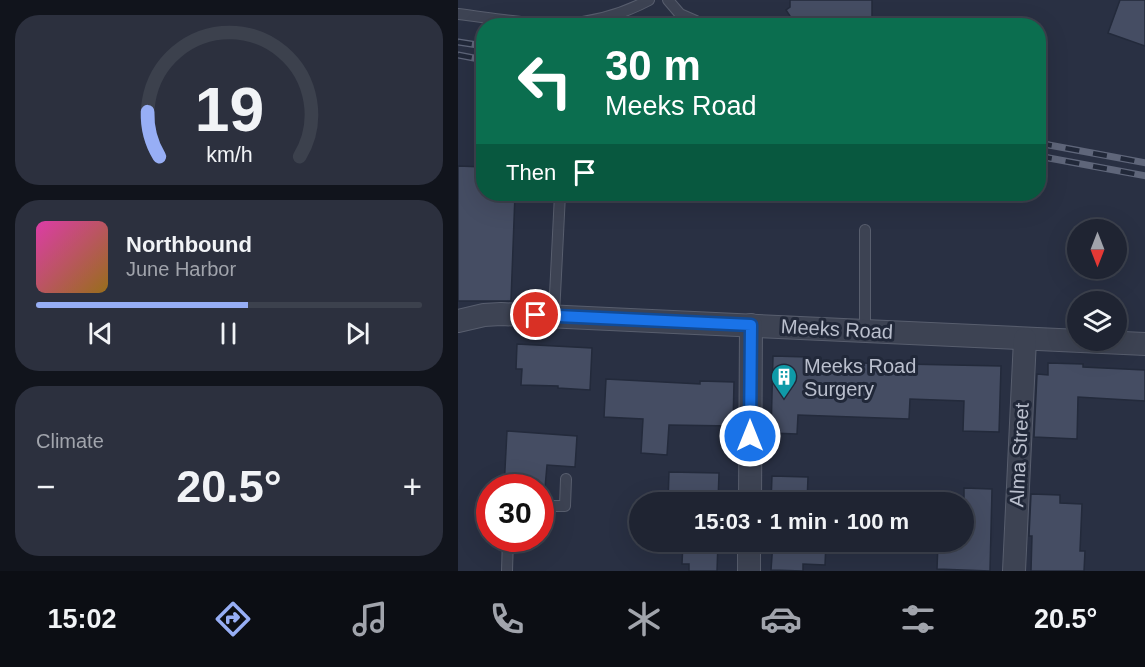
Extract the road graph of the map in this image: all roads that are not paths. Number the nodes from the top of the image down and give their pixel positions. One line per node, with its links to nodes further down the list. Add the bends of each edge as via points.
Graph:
1 (649, 0): 5 (lane)
2 (668, 0): 6 (lane)
3 (458, 14): 4 (lane)
4 (495, 18)
5 (601, 18)
6 (689, 18)
7 (560, 201): 9 (lane)
8 (865, 230): 12 (lane)
9 (554, 315): 10 (street, Meeks Road, via 493,314); 11 (street, Meeks Road)
10 (458, 321)
11 (751, 325): 12 (street, Meeks Road); 16 (street)
12 (865, 330): 13 (street, Meeks Road)
13 (1025, 339): 14 (street, Meeks Road); 22 (street, Alma Street)
14 (1145, 344)
15 (566, 479): 17 (lane, via 565,506)
16 (750, 492)
17 (554, 506)
18 (508, 552): 20 (lane)
19 (749, 552): 21 (street)
20 (507, 571)
21 (749, 571)
22 (1014, 571)

